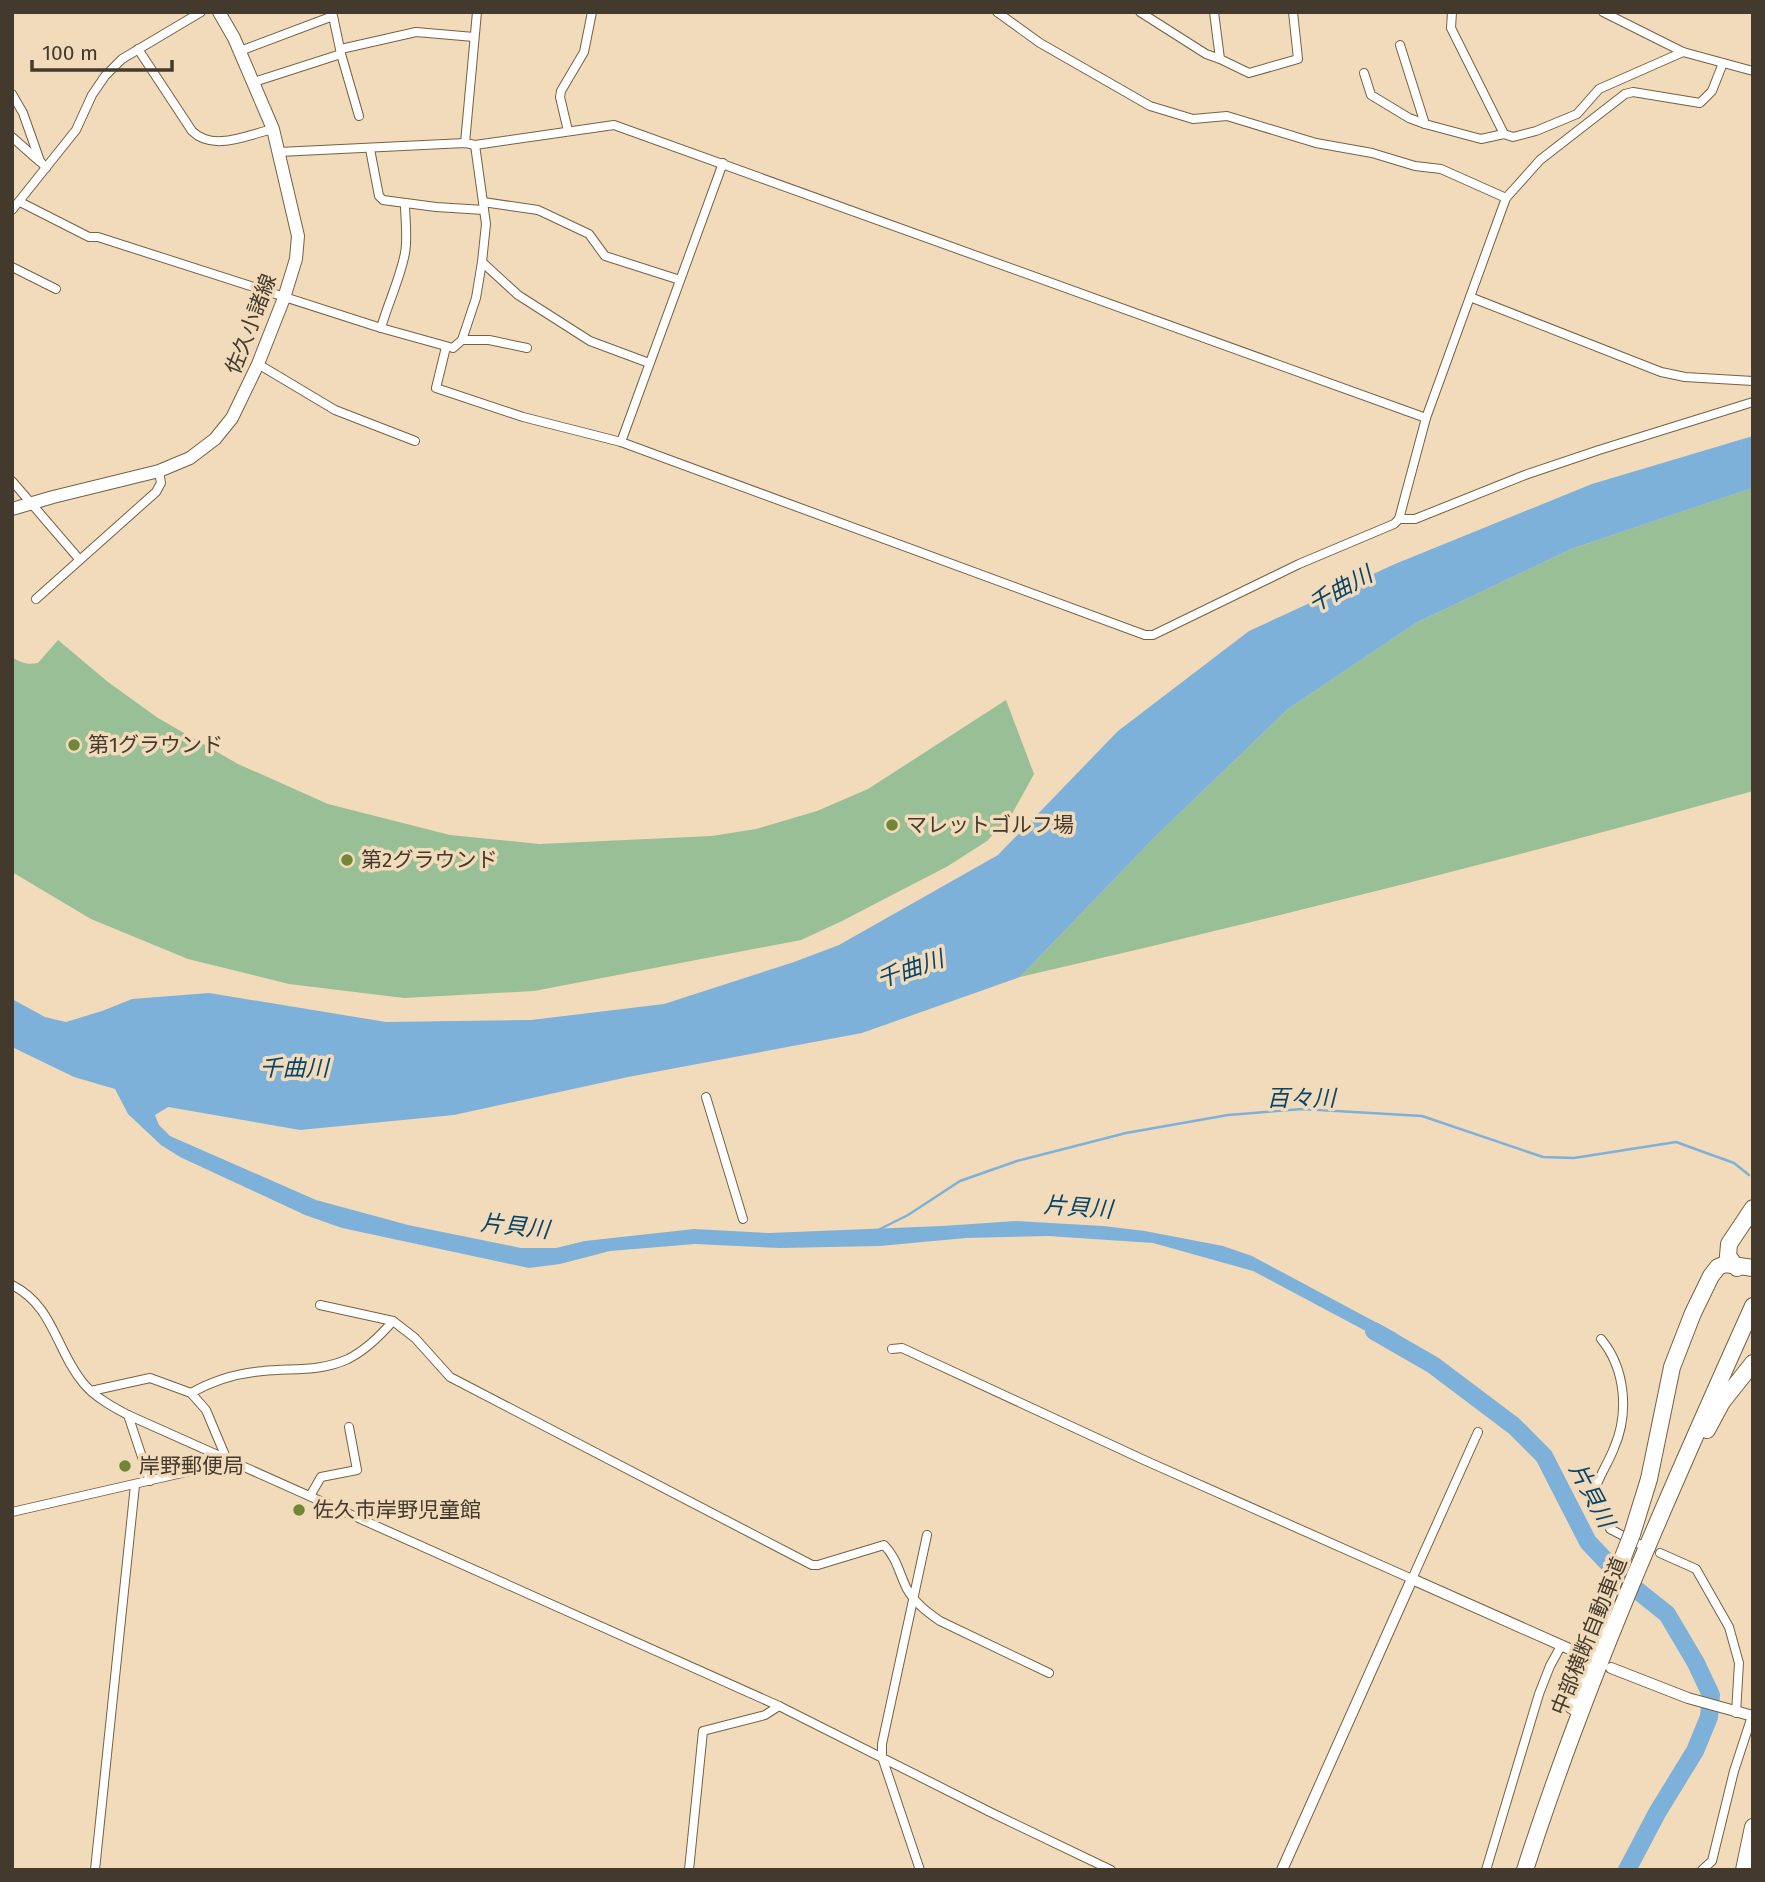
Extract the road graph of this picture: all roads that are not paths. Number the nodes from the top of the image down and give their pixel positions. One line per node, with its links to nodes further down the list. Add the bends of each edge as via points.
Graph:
1 (201, 12): 14 (street)
2 (219, 12): 15 (main road, 佐久小諸線)
3 (477, 12): 12 (street)
4 (593, 12): 27 (street, via 584,52 561,91)
5 (997, 12): 36 (street, via 1040,43 1150,106 1193,119 1227,116 1316,142 1441,169)
6 (1140, 12): 18 (street)
7 (1214, 12): 18 (street)
8 (1293, 12): 18 (street, via 1298,59 1249,73)
9 (1452, 12): 28 (street, via 1451,29)
10 (1603, 12): 17 (street)
11 (334, 14): 15 (street); 16 (street)
12 (474, 37): 16 (street, via 416,32); 30 (street)
13 (1400, 45): 25 (street)
14 (138, 49): 26 (street, via 199,138 215,142); 35 (street, via 105,76 76,130)
15 (240, 51): 22 (main road, 佐久小諸線)
16 (341, 52): 22 (street); 24 (street)
17 (1683, 52): 19 (street); 28 (street, via 1599,89 1571,118 1536,131)
18 (1220, 60)
19 (1723, 63): 20 (street); 36 (street, via 1713,91 1700,103 1625,94 1540,160)
20 (1753, 71)
21 (1364, 73): 25 (street, via 1371,95)
22 (254, 82): 26 (main road, 佐久小諸線)
23 (12, 94): 35 (street)
24 (359, 116)
25 (1425, 124): 28 (street, via 1471,138)
26 (273, 129): 33 (main road, 佐久小諸線)
27 (568, 131): 31 (street); 34 (street, via 614,125)
28 (1504, 134)
29 (12, 137): 35 (street)
30 (465, 143): 31 (street); 32 (street)
31 (475, 145): 39 (street)
32 (370, 149): 33 (street); 38 (street, via 379,196)
33 (279, 152): 46 (main road, 佐久小諸線, via 298,240)
34 (723, 163): 43 (street); 55 (street)
35 (43, 165): 37 (street)
36 (1506, 198): 45 (street)
37 (20, 202): 40 (street); 46 (street, via 89,237)
38 (405, 203): 39 (street); 47 (street, via 405,253)
39 (484, 206): 41 (street); 43 (street, via 537,210 589,234 605,256)
40 (12, 210)
41 (482, 262): 48 (street); 51 (street, via 531,304 590,341)
42 (12, 267): 44 (street)
43 (680, 280): 51 (street)
44 (56, 289)
45 (1470, 297): 53 (street, via 1661,372); 55 (street)
46 (284, 298): 47 (street); 52 (main road, 佐久小諸線)
47 (381, 328): 49 (street)
48 (462, 340): 49 (street, via 453,348); 50 (street)
49 (446, 347): 57 (street, via 436,388)
50 (527, 348)
51 (649, 363): 57 (street)
52 (258, 364): 56 (street, via 335,410); 58 (main road, 佐久小諸線, via 238,407 215,439 190,458)
53 (1753, 381)
54 (1753, 402): 62 (street, via 1574,458 1415,519)
55 (1426, 418): 62 (street)
56 (415, 441)
57 (621, 442): 62 (street, via 1145,635 1163,631)
58 (159, 471): 60 (main road, 佐久小諸線); 63 (street, via 161,483 156,492)
59 (12, 481): 60 (street)
60 (30, 503): 61 (main road, 佐久小諸線); 63 (street)
61 (12, 509)
62 (1399, 519)
63 (79, 559): 64 (street)
64 (36, 599)
65 (706, 1097): 67 (street)
66 (1753, 1208): 68 (highway, via 1729,1244)
67 (743, 1219)
68 (1732, 1264): 69 (highway); 70 (highway); 89 (highway, via 1721,1265 1711,1276 1678,1350 1651,1469)
69 (1753, 1268)
70 (1753, 1277)
71 (12, 1285): 78 (street, via 41,1307)
72 (320, 1305): 74 (street)
73 (1753, 1306): 89 (highway, 中部横断自動車道)
74 (393, 1321): 79 (street, via 371,1344 338,1363 233,1376); 91 (street, via 450,1377 812,1565 884,1545 894,1555)
75 (1601, 1339): 89 (street, via 1614,1361 1623,1404 1620,1432 1594,1493 1610,1529)
76 (892, 1349): 90 (street, via 901,1348)
77 (1753, 1363): 89 (highway, via 1732,1387)
78 (90, 1391): 79 (street, via 150,1378); 80 (street)
79 (191, 1393): 83 (street, via 206,1410)
80 (128, 1415): 83 (street); 84 (street)
81 (349, 1427): 86 (street, via 356,1470 321,1477)
82 (1478, 1432): 90 (street)
83 (227, 1460): 84 (street); 86 (street)
84 (150, 1481): 85 (street)
85 (135, 1485): 87 (street); 102 (street)
86 (310, 1496): 96 (street)
87 (12, 1512)
88 (927, 1535): 91 (street)
89 (1646, 1548): 94 (highway, 中部横断自動車道); 97 (street, via 1696,1569 1729,1627 1739,1663); 100 (highway, bridge, via 1607,1598)
90 (1412, 1579): 92 (street); 106 (street)
91 (914, 1600): 95 (street, via 940,1621); 99 (street)
92 (1561, 1646): 93 (street); 107 (street, via 1539,1694)
93 (1574, 1651)
94 (1604, 1669): 97 (street); 100 (highway, 中部横断自動車道)
95 (1049, 1674)
96 (779, 1706): 99 (street); 103 (street, via 765,1715 703,1731)
97 (1733, 1712): 98 (street)
98 (1753, 1716): 109 (street, via 1712,1861)
99 (882, 1757): 104 (street); 105 (street)
100 (1542, 1816): 108 (highway, 中部横断自動車道)
101 (1753, 1827): 110 (highway)
102 (95, 1870)
103 (689, 1870)
104 (920, 1870)
105 (1111, 1870)
106 (1282, 1870)
107 (1486, 1870)
108 (1525, 1870)
109 (1702, 1870)
110 (1744, 1870)

